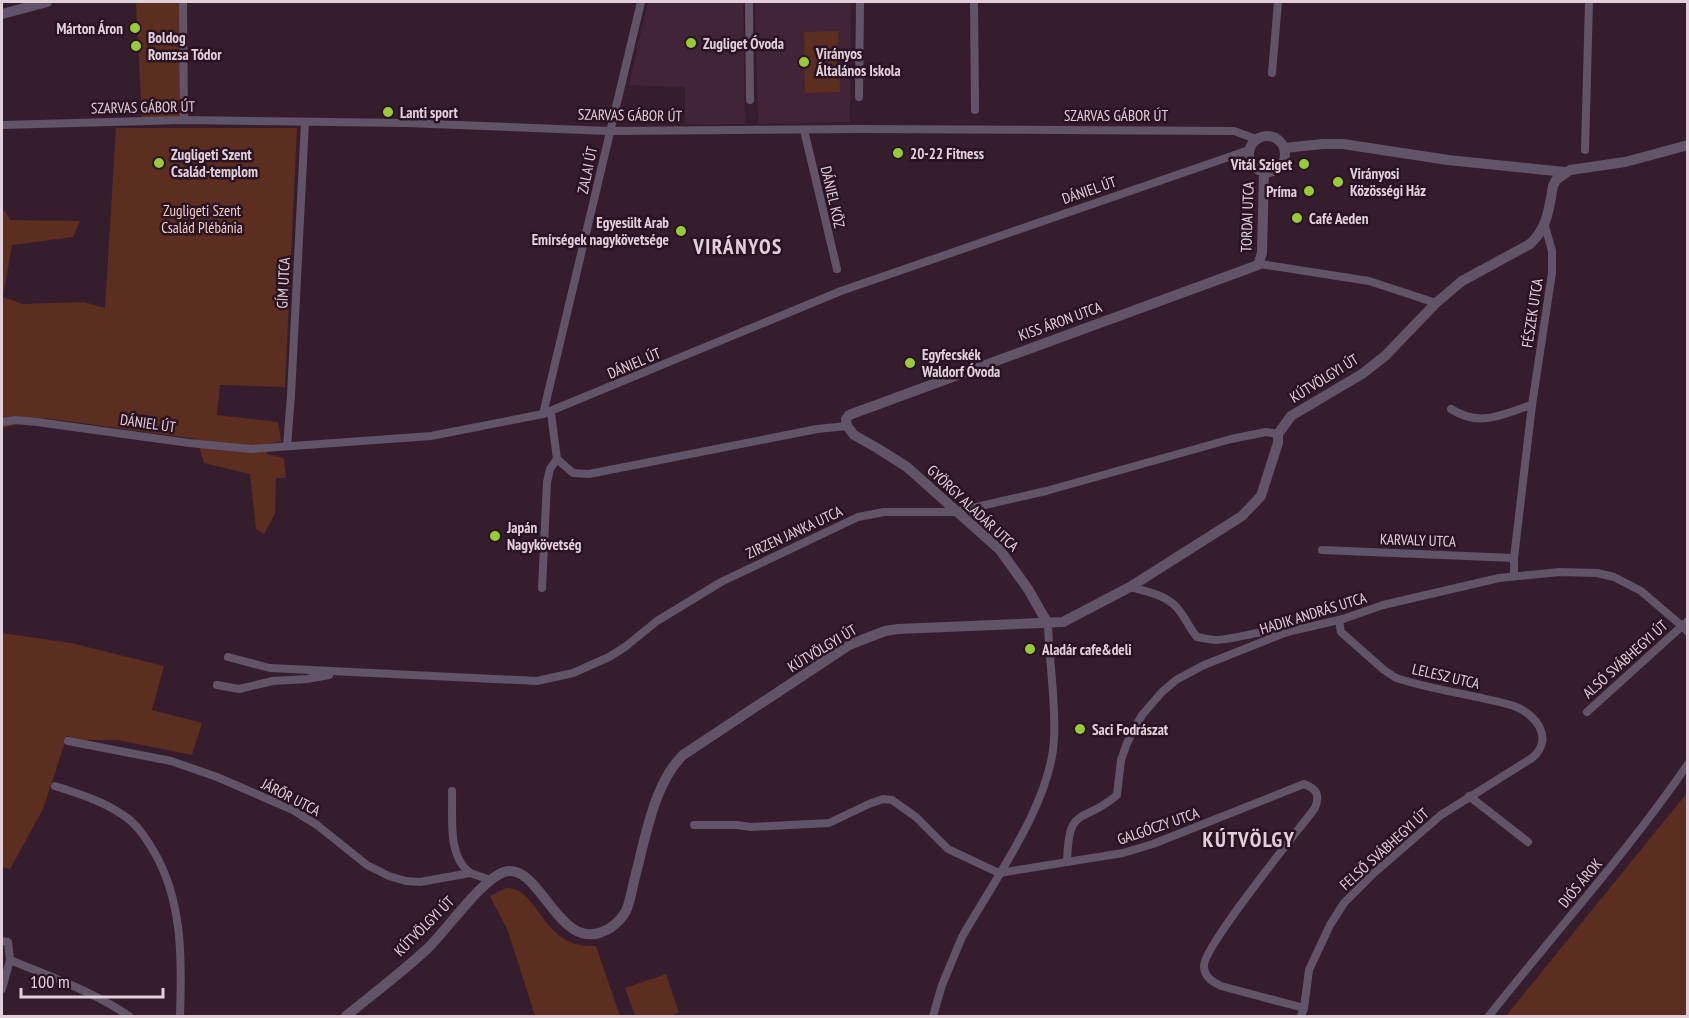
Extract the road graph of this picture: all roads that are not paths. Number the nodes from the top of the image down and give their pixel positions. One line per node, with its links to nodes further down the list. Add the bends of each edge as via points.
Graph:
1 (47, 2): 9 (street)
2 (183, 2): 14 (street)
3 (641, 2): 18 (street, ZALAI ÚT)
4 (749, 2): 12 (street)
5 (860, 2): 11 (street)
6 (974, 2): 13 (street)
7 (1278, 2): 10 (street)
8 (1589, 2): 23 (street)
9 (2, 14)
10 (1272, 73)
11 (860, 97)
12 (750, 100)
13 (975, 110)
14 (184, 120): 15 (street, SZARVAS GÁBOR ÚT); 16 (street, SZARVAS GÁBOR ÚT)
15 (305, 122): 18 (street, SZARVAS GÁBOR ÚT); 36 (street, GÍM UTCA)
16 (2, 125)
17 (804, 130): 18 (street, SZARVAS GÁBOR ÚT); 19 (street, SZARVAS GÁBOR ÚT, via 1234,131); 28 (street, DÁNIEL KÖZ)
18 (609, 131): 32 (street, ZALAI ÚT)
19 (1256, 139): 21 (street, via 1274,137); 22 (street)
20 (1688, 145): 25 (street)
21 (1284, 148): 24 (street, via 1281,166); 25 (street, via 1343,144)
22 (1249, 150): 24 (street, via 1252,164); 32 (street, DÁNIEL ÚT, via 841,291)
23 (1585, 150)
24 (1264, 172): 27 (street, TORDAI UTCA)
25 (1565, 172): 26 (street, via 1553,186)
26 (1545, 226): 29 (street, KÚTVÖLGYI ÚT, via 1530,244 1462,282); 30 (street, FÉSZEK UTCA, via 1552,251 1552,273)
27 (1260, 264): 29 (street, via 1369,281); 34 (street, KISS ÁRON UTCA, via 849,415)
28 (837, 269)
29 (1436, 303): 35 (street, KÚTVÖLGYI ÚT, via 1385,356 1291,417)
30 (1532, 405): 31 (street, via 1487,420 1461,416); 40 (street, FÉSZEK UTCA)
31 (1451, 409)
32 (547, 414): 36 (street, DÁNIEL ÚT, via 431,436); 37 (street, ZALAI ÚT)
33 (2, 422): 36 (street, DÁNIEL ÚT, via 37,422 224,447)
34 (847, 426): 37 (street, via 589,474 573,473); 38 (street, GYÖRGY ALADÁR UTCA, via 854,435 907,467)
35 (1278, 434): 38 (street, ZIRZEN JANKA UTCA, via 1266,432 1231,439); 42 (street, KÚTVÖLGYI ÚT, via 1266,486 1256,503 1242,516)
36 (287, 446)
37 (557, 459): 43 (street, ZALAI ÚT, via 547,482)
38 (955, 512): 46 (street, GYÖRGY ALADÁR UTCA, via 1000,550); 50 (street, ZIRZEN JANKA UTCA, via 884,512 843,523 720,582 609,657 555,679)
39 (1322, 550): 40 (street, KARVALY UTCA)
40 (1514, 558): 41 (street, FÉSZEK UTCA)
41 (1514, 575): 44 (street, HADIK ANDRÁS UTCA, via 1383,605); 45 (street, HADIK ANDRÁS UTCA, via 1606,574 1632,585)
42 (1130, 587): 46 (street, KÚTVÖLGYI ÚT, via 1063,622); 48 (street, via 1166,598 1197,637 1215,640 1259,632)
43 (542, 588)
44 (1343, 619): 48 (street, HADIK ANDRÁS UTCA); 54 (street, LELESZ UTCA, via 1339,621 1341,632 1396,678 1513,705 1530,715 1542,730)
45 (1674, 619): 47 (street, ALSÓ SVÁBHEGYI ÚT)
46 (1048, 624): 63 (street, GYÖRGY ALADÁR UTCA, via 1052,758 1034,812); 64 (street, KÚTVÖLGYI ÚT, via 919,626 885,631 849,645 683,755 672,765 660,789 626,911 609,928 585,933 570,926 520,873 507,871)
47 (1686, 626): 52 (street, ALSÓ SVÁBHEGYI ÚT)
48 (1287, 632): 61 (street, HADIK ANDRÁS UTCA, via 1204,664 1162,692 1142,715 1127,743 1120,760 1117,795 1073,822)
49 (228, 657): 50 (street, ZIRZEN JANKA UTCA, via 270,668)
50 (341, 672): 51 (street, ZIRZEN JANKA UTCA, via 239,689)
51 (217, 685)
52 (1587, 712)
53 (68, 741): 62 (street, JÁRŐR UTCA, via 171,760 217,777 293,810 388,876 420,882)
54 (1538, 753): 58 (street, FELSŐ SVÁBHEGYI ÚT)
55 (1688, 764): 73 (street, DIÓS ÁROK, via 1634,840)
56 (55, 786): 70 (street, via 105,803 126,816 160,861 178,920)
57 (452, 791): 62 (street, via 455,851)
58 (1469, 796): 60 (street); 68 (street, FELSŐ SVÁBHEGYI ÚT, via 1441,815 1344,903 1329,925 1309,970)
59 (694, 825): 63 (street, via 829,823 869,804 892,800 916,817 948,849)
60 (1528, 842)
61 (1067, 862): 63 (street, GALGÓCZY UTCA); 68 (street, GALGÓCZY UTCA, via 1123,853 1294,786 1312,787 1318,798 1315,808 1220,934 1203,966 1211,981 1221,986)
62 (470, 873): 64 (street, JÁRŐR UTCA)
63 (999, 873): 72 (street, GYÖRGY ALADÁR UTCA, via 962,937)
64 (491, 880): 71 (street, KÚTVÖLGYI ÚT, via 427,949)
65 (2, 941): 66 (street, via 8,942)
66 (10, 960): 67 (street); 69 (street, via 83,989)
67 (2, 989)
68 (1302, 1012)
69 (129, 1017)
70 (180, 1017)
71 (346, 1017)
72 (933, 1017)
73 (1489, 1017)

